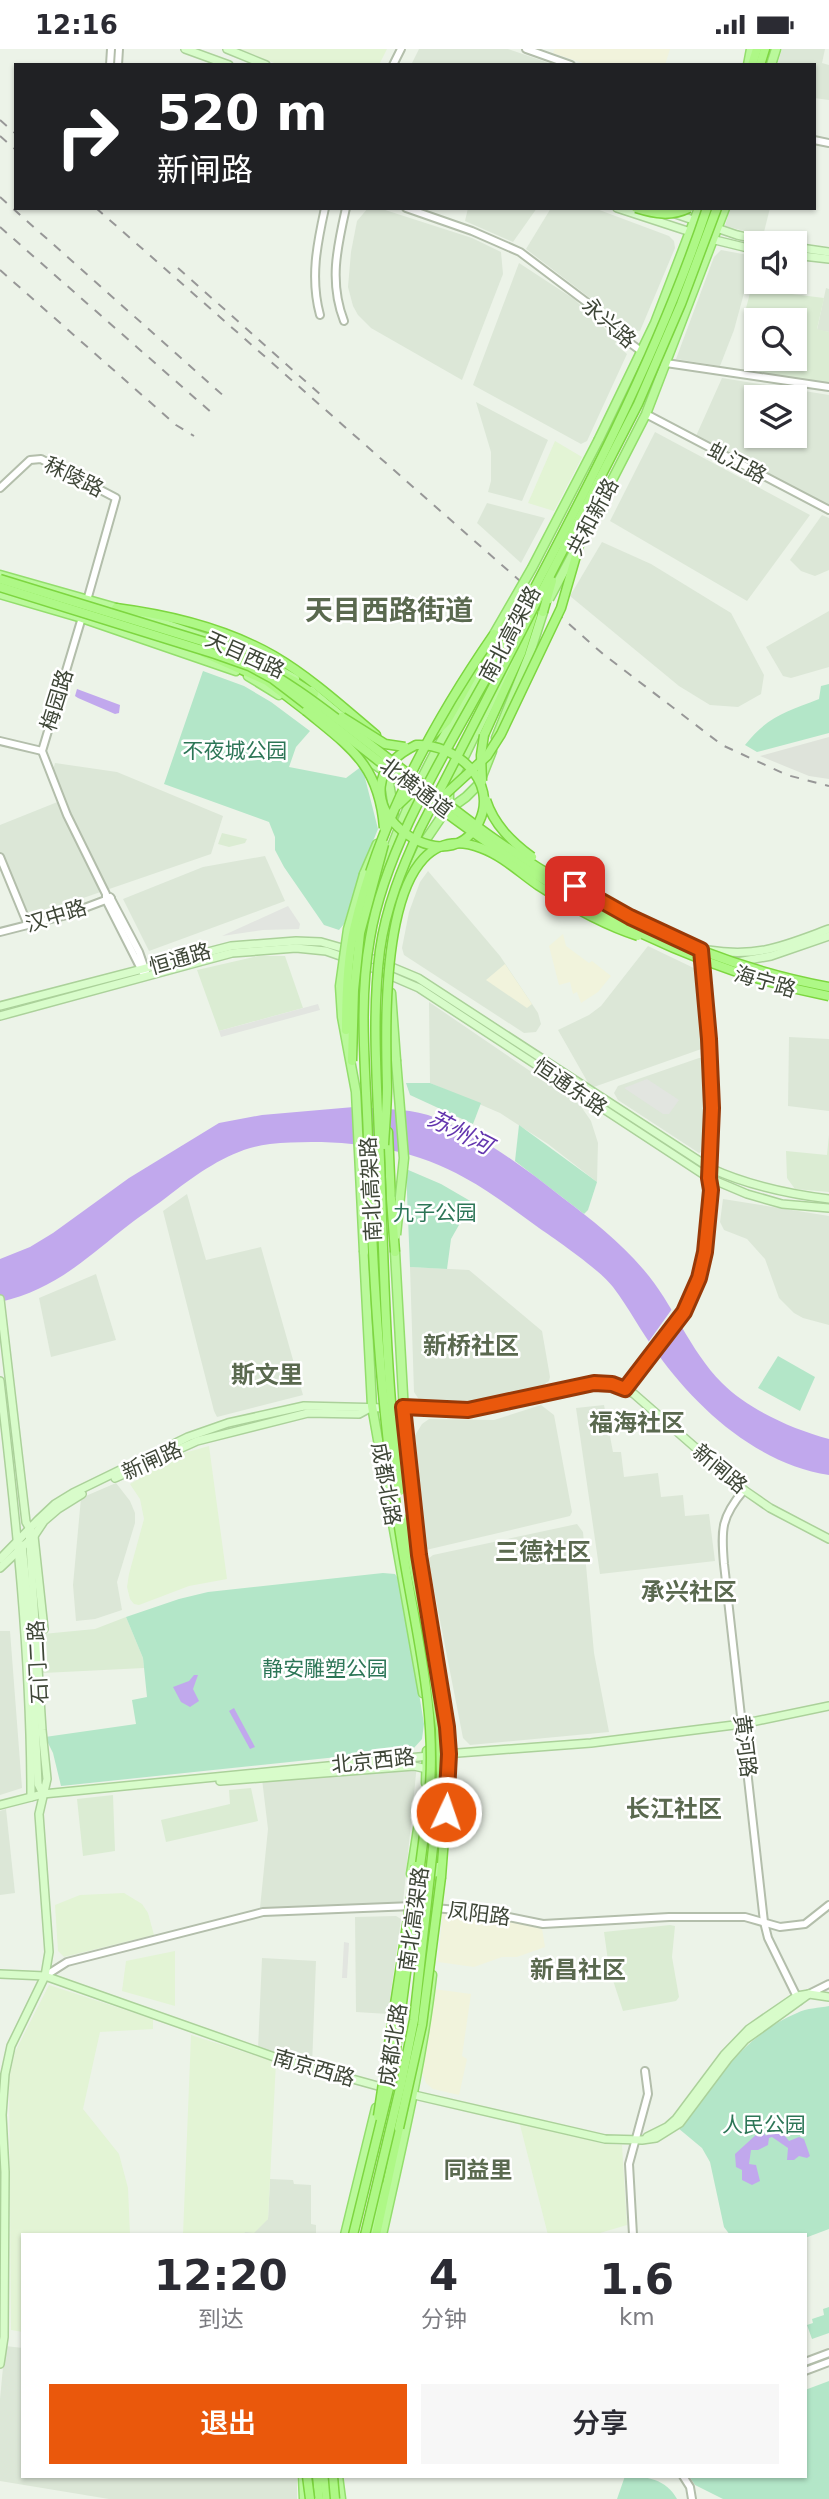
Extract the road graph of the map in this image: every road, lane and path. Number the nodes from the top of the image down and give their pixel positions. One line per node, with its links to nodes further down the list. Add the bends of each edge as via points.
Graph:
1 (185, 49): 6 (main road)
2 (227, 49): 7 (main road)
3 (526, 49): 8 (street)
4 (757, 49): 5 (highway)
5 (749, 60)
6 (224, 63)
7 (261, 63)
8 (565, 63)
9 (325, 210): 30 (street, via 314,266)
10 (346, 210): 31 (street, via 335,268)
11 (412, 210): 32 (street, 永兴路, via 520,252)
12 (623, 210): 22 (main road)
13 (643, 210): 15 (highway, bridge, via 662,215)
14 (665, 210): 20 (main road)
15 (684, 210)
16 (698, 210): 20 (main road, 共和新路)
17 (706, 210): 40 (highway, 南北高架路, bridge, via 650,354)
18 (716, 210): 40 (highway, 南北高架路, bridge, via 659,358)
19 (724, 210): 21 (main road, 共和新路)
20 (695, 220): 21 (main road); 22 (main road, 共和新路)
21 (719, 229): 23 (main road); 24 (main road, 共和新路)
22 (691, 232): 24 (main road); 32 (main road, 共和新路)
23 (744, 235)
24 (715, 240): 25 (main road); 33 (main road, 共和新路)
25 (744, 247)
26 (807, 249): 27 (main road)
27 (829, 252)
28 (807, 256): 29 (main road)
29 (829, 259)
30 (320, 314)
31 (344, 321)
32 (641, 351): 33 (street, 永兴路); 47 (main road, 共和新路, bridge)
33 (666, 363): 34 (street, 永兴路); 35 (main road, 共和新路)
34 (829, 387)
35 (646, 414): 38 (street, 虬江路); 39 (main road, 共和新路, bridge)
36 (0, 488): 37 (street, 秣陵路, via 30,460 41,459)
37 (116, 498): 43 (street, 梅园路)
38 (829, 510)
39 (580, 542): 45 (main road, 共和新路, bridge); 64 (highway, bridge, via 561,608 501,734 487,756)
40 (554, 559): 45 (highway, bridge); 50 (highway, bridge); 55 (highway, 南北高架路, bridge)
41 (0, 577): 43 (main road, 天目西路); 49 (highway, 北横通道, bridge)
42 (0, 590): 46 (main road, 天目西路); 48 (highway, 北横通道, bridge)
43 (88, 599): 44 (main road, 天目西路); 46 (street, 梅园路)
44 (117, 608): 53 (highway, bridge, via 156,613 256,646 296,671 386,742); 57 (main road, 天目西路, via 261,658 300,682)
45 (539, 610): 59 (highway, bridge, via 484,735); 61 (main road, 共和新路, via 529,656 479,785); 64 (highway, 南北高架路, bridge)
46 (82, 618): 54 (street, 梅园路); 56 (main road, 天目西路, via 246,675)
47 (494, 634): 50 (highway, bridge); 62 (highway, bridge, via 444,711)
48 (189, 645): 60 (highway, bridge, via 267,681 306,711 359,756 372,775); 72 (highway, 北横通道, bridge, via 273,679 519,864 589,906)
49 (252, 661): 53 (highway, bridge, via 294,681 385,744); 72 (highway, 北横通道, bridge, via 302,692 496,840)
50 (480, 664): 52 (highway, bridge, via 447,721)
51 (0, 741): 54 (street)
52 (416, 745): 53 (highway, bridge); 59 (highway, bridge, via 434,747 460,760 478,778); 60 (highway, bridge, via 389,766)
53 (405, 747)
54 (42, 751): 67 (street, 梅园路)
55 (440, 763): 62 (highway, bridge); 90 (highway, 南北高架路, bridge, via 391,863 370,935 363,1017)
56 (388, 776): 58 (main road, 天目西路); 62 (main road)
57 (421, 778): 58 (main road, 共和新路); 61 (main road, 天目西路); 61 (main road, 共和新路, via 506,632 518,632 522,638 449,788)
58 (414, 790): 62 (main road, 成都北路); 63 (main road, 天目西路); 74 (main road, 共和新路, via 380,878)
59 (484, 792): 65 (highway, bridge, via 478,824); 72 (highway, bridge, via 494,820 520,848)
60 (381, 802): 65 (highway, bridge, via 389,818 411,838 432,846); 84 (highway, bridge, via 384,845 360,933)
61 (451, 803): 63 (main road, 共和新路); 73 (main road, 海宁路, via 510,848 630,917)
62 (394, 811): 83 (highway, bridge, via 354,930); 83 (main road, 成都北路, bridge, via 356,899 342,961 340,1003)
63 (444, 813): 76 (main road, 海宁路, via 529,874 652,941); 77 (main road, 共和新路, via 410,874 395,923)
64 (427, 817): 91 (highway, 南北高架路, bridge, via 393,895 380,949 376,1051)
65 (451, 845): 72 (highway, bridge, via 494,853 590,915 621,930); 86 (highway, bridge, via 428,854 418,866 395,924 385,1017)
66 (0, 857): 68 (street)
67 (107, 897): 68 (street, 汉中路); 78 (street, 梅园路)
68 (28, 925): 70 (street, 汉中路)
69 (829, 929): 73 (main road, via 755,953)
70 (0, 932)
71 (829, 936): 75 (main road)
72 (662, 939): 79 (highway, 北横通道, bridge); 80 (highway, 北横通道, bridge, via 742,974)
73 (701, 950): 75 (main road, 海宁路); 76 (street)
74 (362, 959): 77 (main road, 恒通东路); 78 (main road, 恒通路, via 321,942 263,942 214,949)
75 (744, 961): 76 (main road); 79 (main road, 海宁路)
76 (701, 962): 80 (main road, 海宁路); 87 (street, via 710,1062)
77 (390, 970): 87 (main road, 恒通东路, via 418,978 454,1000); 88 (main road, 恒通东路); 93 (main road, 共和新路, bridge, via 404,1157)
78 (144, 972): 81 (main road, 恒通路); 82 (main road, 恒通路)
79 (829, 985)
80 (829, 997)
81 (0, 1006)
82 (0, 1016)
83 (346, 1030): 84 (main road, 成都北路, bridge)
84 (352, 1061): 85 (main road, 成都北路, bridge)
85 (356, 1092): 90 (highway, bridge); 97 (main road, 成都北路, bridge)
86 (387, 1104): 91 (highway, bridge); 93 (highway, bridge)
87 (710, 1168): 88 (street); 89 (main road, 恒通东路, via 782,1192)
88 (709, 1178): 92 (main road, 恒通东路, via 782,1204); 96 (street, via 705,1252 692,1296)
89 (829, 1199)
90 (371, 1201): 126 (highway, 南北高架路, bridge, via 383,1411 432,1730 429,1797)
91 (381, 1201): 128 (highway, 南北高架路, bridge, via 396,1465 429,1641 442,1751)
92 (829, 1208)
93 (395, 1252): 98 (main road, 成都北路)
94 (0, 1299): 101 (main road, 石门二路)
95 (0, 1381): 101 (main road, 石门二路, via 14,1506)
96 (625, 1389): 98 (main road, 新闸路, via 594,1383 468,1410); 99 (main road, 新闸路)
97 (372, 1406): 98 (main road, 新闸路); 101 (main road, 新闸路, via 304,1405 188,1437 55,1504); 109 (main road, 成都北路, via 415,1643)
98 (403, 1407): 108 (main road, 成都北路, via 419,1555)
99 (744, 1490): 100 (main road, 新闸路); 107 (street, 黄河路, via 725,1516 722,1538)
100 (829, 1539)
101 (25, 1540): 102 (main road, 新闸路); 103 (main road, 新闸路); 104 (main road, 石门二路); 106 (main road, 石门二路); 112 (main road, 石门二路, via 47,1779)
102 (0, 1559)
103 (0, 1568)
104 (44, 1629)
105 (829, 1706): 107 (main road, 北京西路)
106 (31, 1709): 112 (main road, 石门二路, via 38,1784); 114 (main road, 石门二路)
107 (742, 1724): 108 (main road, 北京西路, via 591,1743); 120 (street, 黄河路)
108 (449, 1754): 109 (main road, 北京西路); 116 (main road, 成都北路)
109 (427, 1756): 110 (main road, 成都北路); 111 (main road, 北京西路)
110 (426, 1769): 111 (main road, via 414,1766 209,1782); 113 (main road, 成都北路)
111 (199, 1779): 112 (main road, 北京西路)
112 (43, 1794): 114 (main road, 北京西路); 124 (main road, 石门二路, via 39,1814 49,1951)
113 (426, 1794): 118 (main road, 成都北路); 131 (highway, bridge)
114 (31, 1797): 115 (main road, 北京西路)
115 (0, 1805)
116 (446, 1812): 119 (main road, 成都北路, via 446,1860); 132 (highway, bridge)
117 (829, 1905): 120 (street, 凤阳路, via 804,1924 780,1927)
118 (410, 1906): 119 (street, 凤阳路); 124 (street, 凤阳路, via 263,1912 67,1962); 134 (main road, 成都北路)
119 (436, 1909): 120 (street, 凤阳路, via 543,1924 669,1917); 121 (main road, 成都北路); 122 (main road)
120 (764, 1921): 130 (street, 黄河路)
121 (429, 1930): 122 (main road); 133 (main road, 成都北路)
122 (437, 1937): 132 (main road)
123 (0, 1974): 124 (main road, 南京西路)
124 (45, 1976): 138 (main road, 南京西路, via 280,2059); 155 (main road, via 11,2046 4,2083 4,2337)
125 (829, 1984): 127 (street, 南京西路)
126 (405, 1986): 131 (highway, bridge); 137 (highway, 南北高架路, bridge)
127 (809, 1994): 129 (main road); 130 (main road, 南京西路)
128 (417, 1995): 132 (highway, bridge); 139 (highway, 南北高架路, bridge)
129 (829, 1997): 130 (main road)
130 (799, 1999): 142 (main road, 南京西路, via 767,2015 741,2036 671,2124)
131 (394, 2012): 134 (highway, bridge)
132 (423, 2028): 133 (main road); 135 (highway, bridge); 139 (main road)
133 (415, 2038): 139 (main road, 成都北路)
134 (389, 2051): 137 (highway, bridge); 138 (main road, 成都北路); 143 (highway, bridge)
135 (414, 2063): 139 (highway, bridge); 149 (highway, bridge)
136 (645, 2071): 142 (street, via 648,2094)
137 (393, 2072): 146 (highway, 南北高架路, bridge)
138 (384, 2087): 139 (main road, 南京西路); 140 (main road, 成都北路); 141 (main road)
139 (407, 2093): 142 (main road, 南京西路, via 605,2139); 147 (main road, 成都北路); 148 (highway, 南北高架路, bridge); 150 (main road)
140 (380, 2116): 141 (main road); 144 (main road, 成都北路)
141 (372, 2134): 145 (main road)
142 (636, 2140): 151 (street, via 628,2169)
143 (351, 2233)
144 (351, 2233)
145 (351, 2233)
146 (352, 2233)
147 (368, 2233)
148 (368, 2233)
149 (376, 2233)
150 (382, 2233)
151 (633, 2233)
152 (829, 2353): 153 (street)
153 (807, 2361)
154 (829, 2362): 156 (street)
155 (0, 2364)
156 (807, 2370)
157 (308, 2478): 161 (main road); 162 (highway, bridge)
158 (317, 2478): 163 (highway)
159 (330, 2478): 164 (highway, bridge); 165 (main road)
160 (684, 2478): 166 (street)
161 (304, 2499)
162 (312, 2499)
163 (320, 2499)
164 (331, 2499)
165 (341, 2499)
166 (692, 2499)

